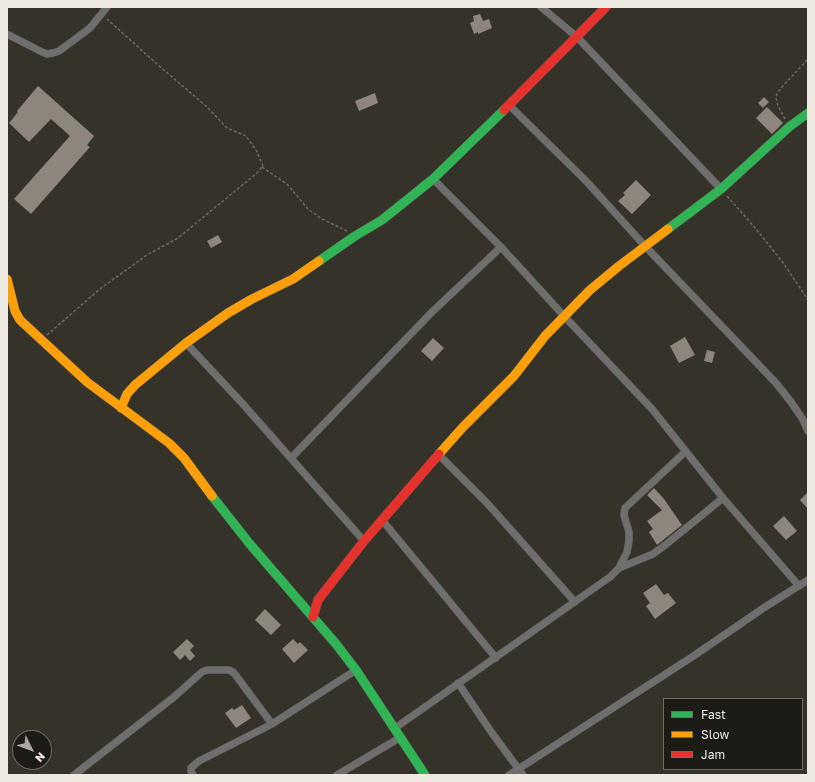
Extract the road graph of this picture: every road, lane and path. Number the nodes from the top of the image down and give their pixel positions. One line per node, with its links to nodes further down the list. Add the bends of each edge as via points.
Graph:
1 (107, 7): 4 (street)
2 (541, 7): 6 (street)
3 (606, 7): 6 (street)
4 (102, 14): 5 (street, via 90,28 53,53 42,52); 11 (path, via 206,106 227,128 246,136 256,150)
5 (7, 34)
6 (577, 37): 8 (street); 13 (street)
7 (808, 59): 10 (path, via 782,87 776,98)
8 (509, 105): 12 (street); 15 (street, via 587,182)
9 (808, 112): 10 (street)
10 (789, 127): 13 (street)
11 (262, 167): 14 (path, via 283,180 308,209); 21 (path, via 178,238 147,255 101,288)
12 (433, 179): 14 (street, via 382,220); 16 (street)
13 (721, 189): 15 (street); 19 (path, via 779,258)
14 (355, 236): 22 (street, via 293,278 228,313)
15 (644, 246): 20 (street, via 590,290); 24 (street, via 776,383 792,402)
16 (501, 247): 20 (street); 27 (street, via 432,312)
17 (7, 279): 18 (street)
18 (10, 300): 21 (street, via 20,320)
19 (808, 300)
20 (564, 316): 25 (street, via 652,409); 26 (street, via 504,387)
21 (41, 340): 23 (street)
22 (186, 343): 23 (street, via 134,385); 27 (street)
23 (121, 408): 35 (street, via 169,443 184,458 219,506)
24 (808, 431)
25 (685, 452): 28 (street); 31 (street, via 626,508 624,515 629,541)
26 (438, 454): 29 (street); 34 (street, via 487,503)
27 (291, 458): 30 (street)
28 (723, 498): 31 (street, via 664,546); 33 (street)
29 (382, 520): 30 (street); 36 (street)
30 (364, 541): 35 (street, via 318,600)
31 (619, 568): 34 (street)
32 (808, 580): 33 (street)
33 (799, 586): 42 (street, via 764,607)
34 (575, 602): 36 (street)
35 (313, 618): 37 (street)
36 (496, 658): 38 (street)
37 (356, 670): 39 (street); 40 (street)
38 (458, 683): 40 (street); 42 (street)
39 (272, 724): 43 (street, via 234,673 229,670 207,670); 44 (street, via 199,761 191,768)
40 (395, 728): 41 (street)
41 (401, 737): 45 (street); 46 (street)
42 (521, 772): 47 (street)
43 (74, 775)
44 (193, 775)
45 (336, 775)
46 (425, 775)
47 (509, 775)

